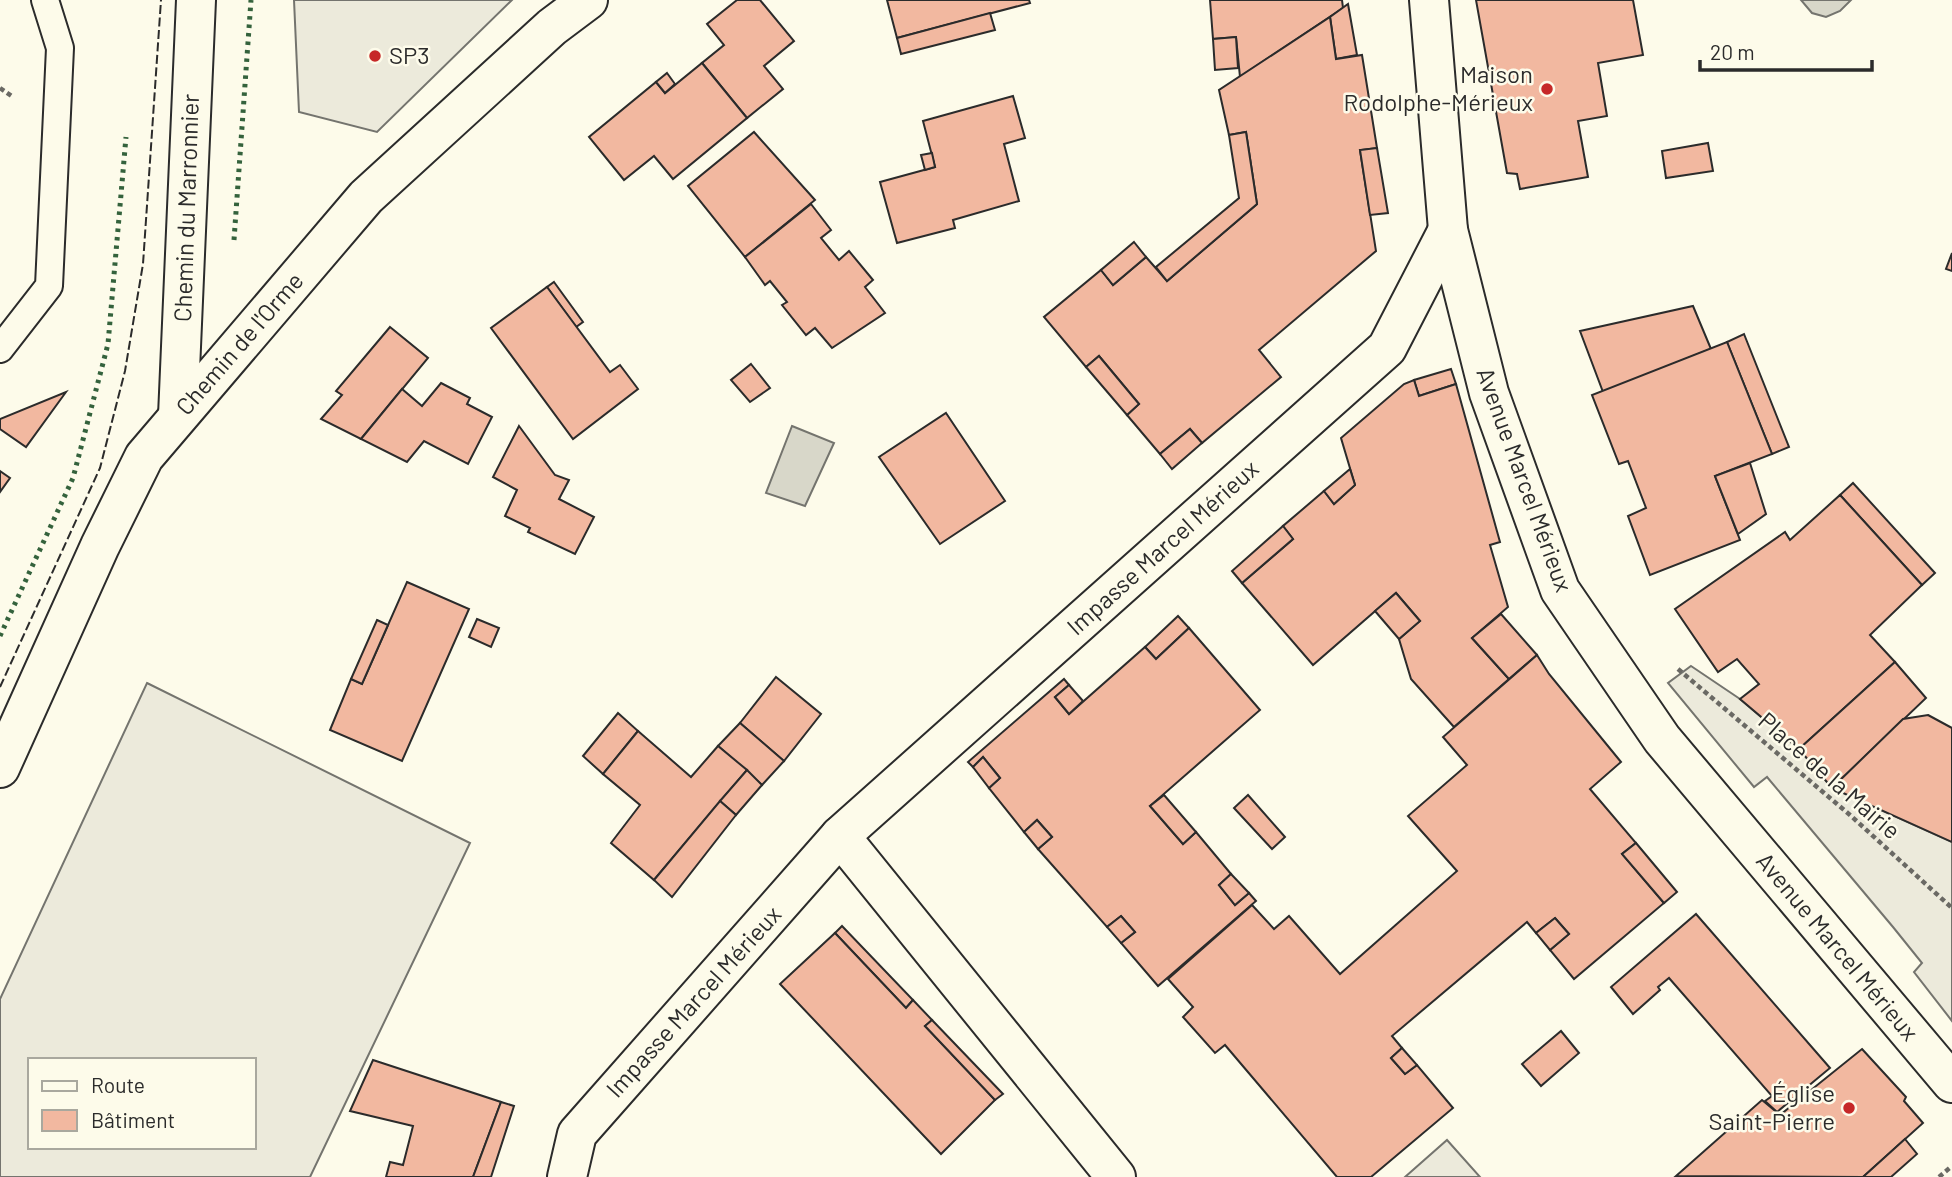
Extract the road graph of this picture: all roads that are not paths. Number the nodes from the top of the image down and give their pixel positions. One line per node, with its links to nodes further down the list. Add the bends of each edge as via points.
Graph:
1 (45, 0): 6 (lane, via 60,48 49,286)
2 (196, 0): 7 (street, Chemin du Marronnier)
3 (589, 0): 7 (street, Chemin de l'Orme, via 552,27 366,197)
4 (1429, 0): 5 (street, Avenue Marcel Mérieux)
5 (1448, 230): 9 (street, Impasse Marcel Mérieux, via 1388,348); 10 (street, Avenue Marcel Mérieux, via 1489,393 1560,590 1662,738)
6 (0, 349)
7 (178, 416): 8 (street, Chemin de l'Orme, via 139,468)
8 (0, 768)
9 (840, 836): 11 (street, Impasse Marcel Mérieux, via 577,1134); 12 (street)
10 (1952, 1083)
11 (567, 1177)
12 (1116, 1177)

